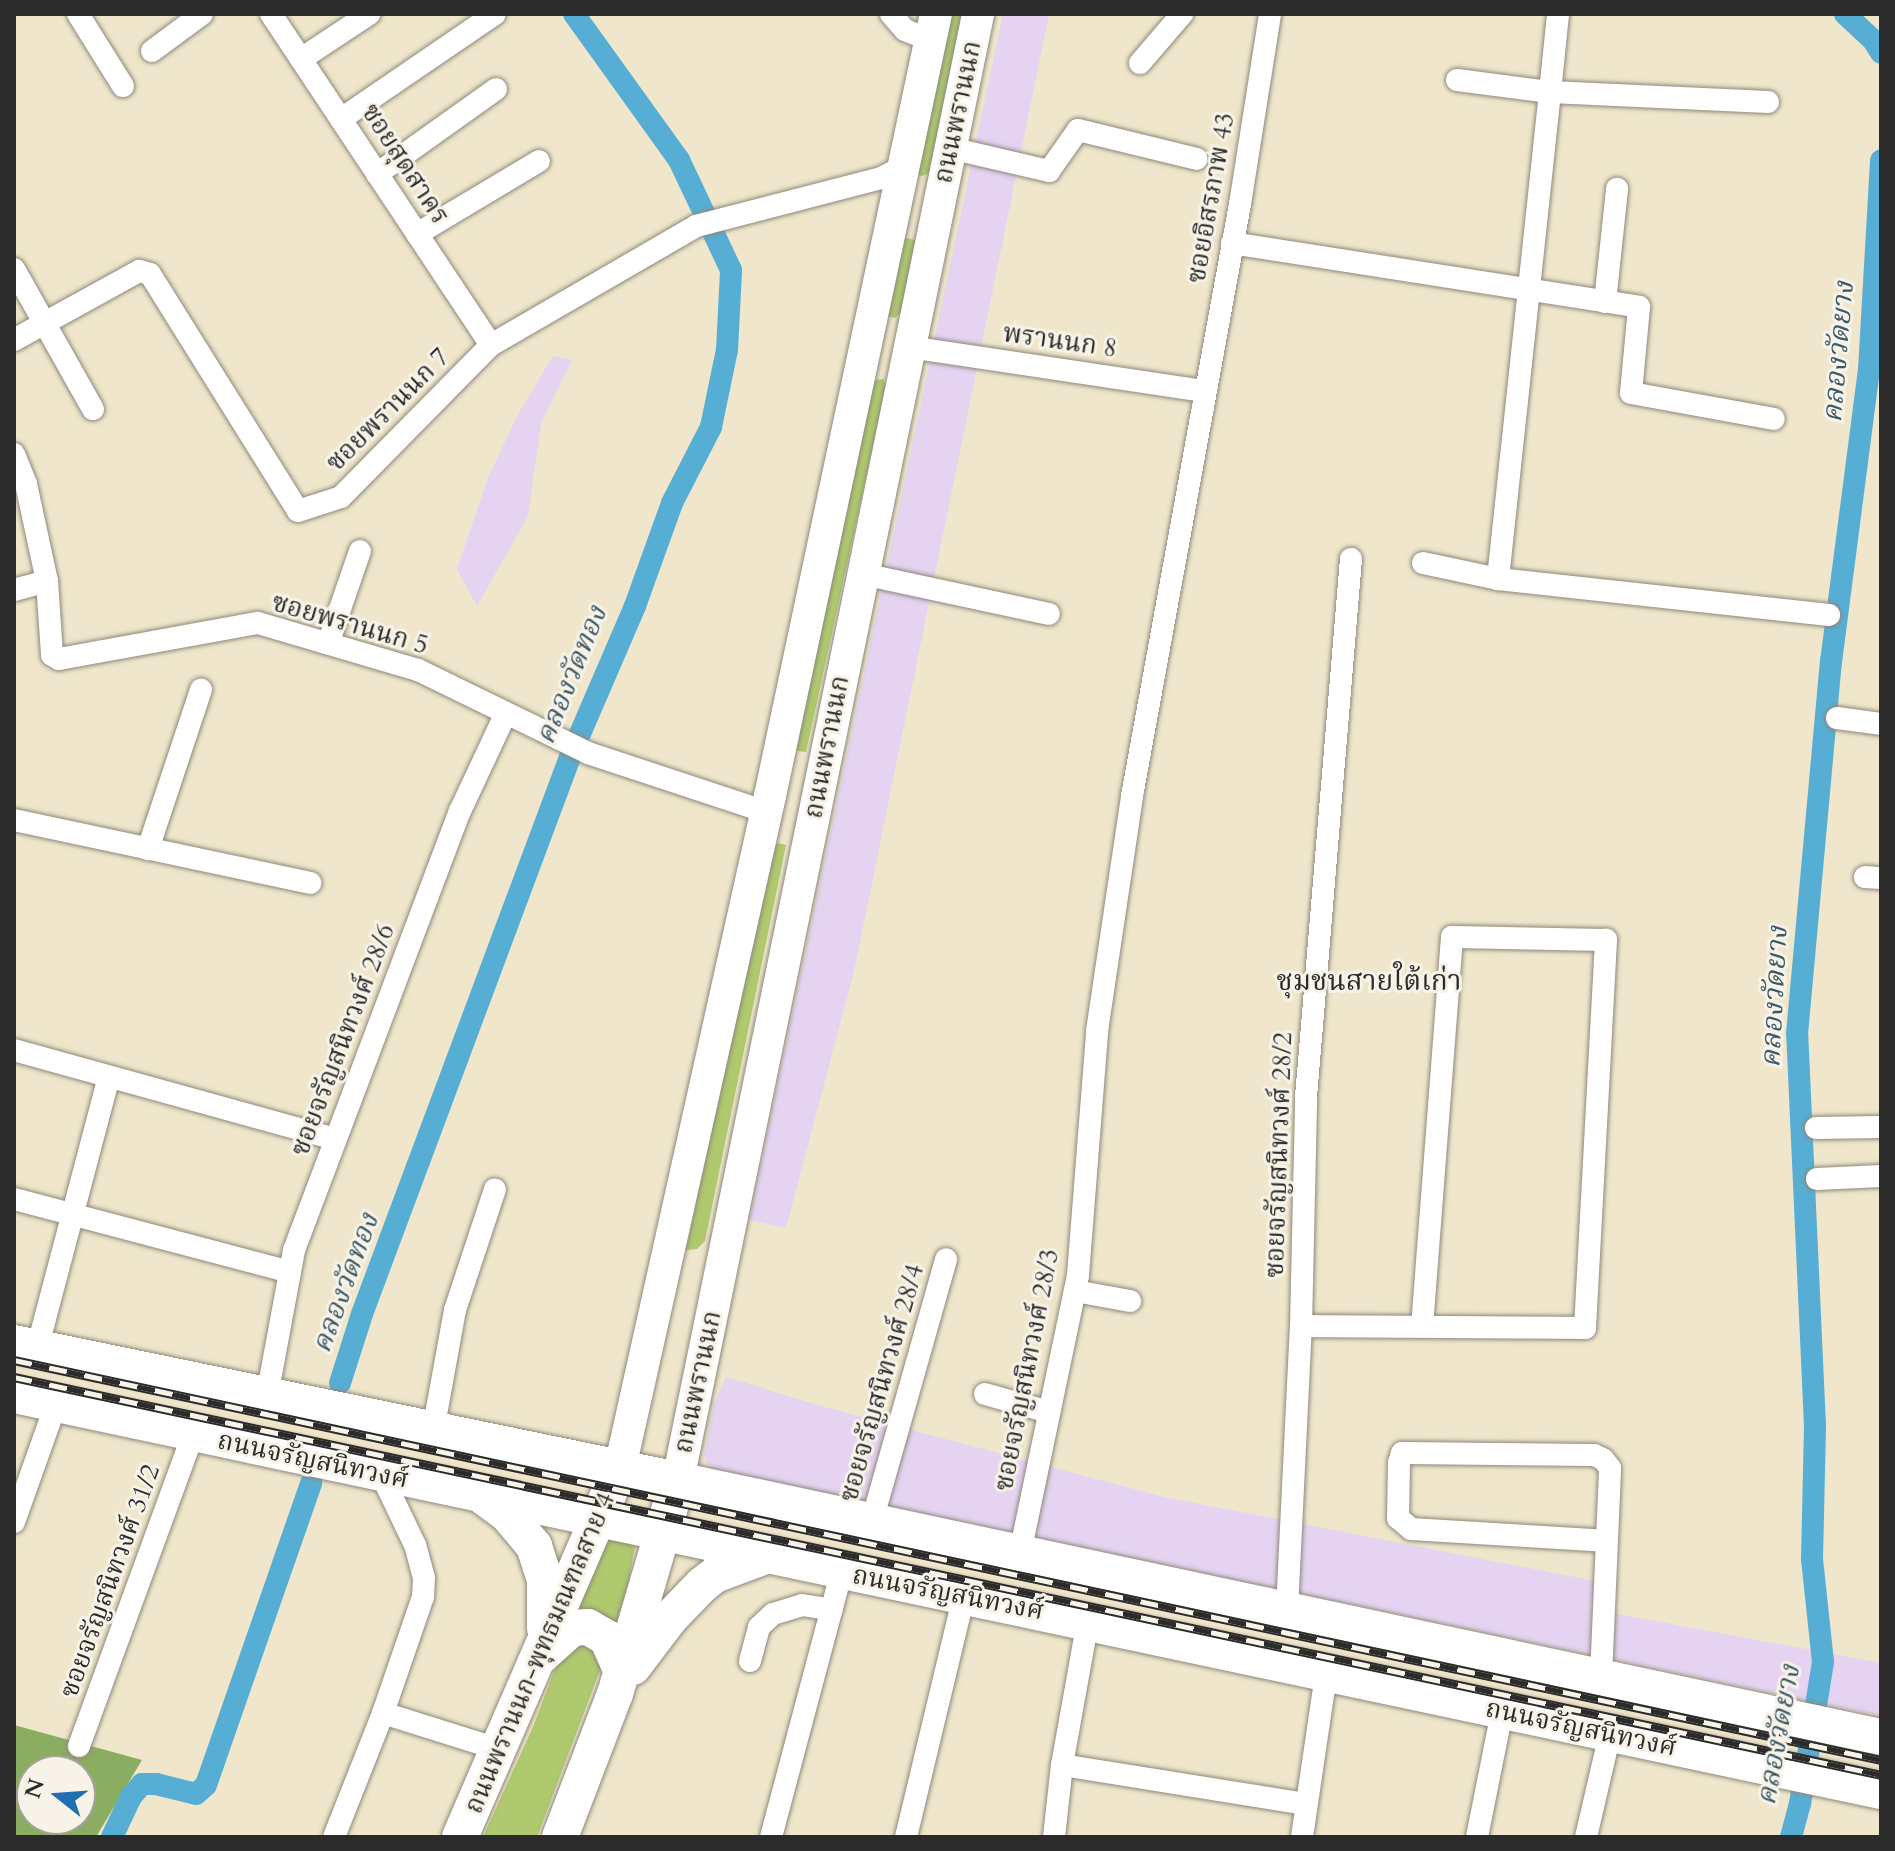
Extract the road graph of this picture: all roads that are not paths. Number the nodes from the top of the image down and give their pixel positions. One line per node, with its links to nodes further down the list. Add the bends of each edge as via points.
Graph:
1 (78, 14): 16 (street)
2 (202, 14): 12 (street)
3 (271, 14): 13 (street, ซอยสุดสาคร)
4 (369, 14): 13 (street)
5 (495, 14): 20 (street)
6 (891, 14): 11 (street, via 905,30)
7 (978, 14): 21 (main road, ถนนพรานนก)
8 (1182, 14): 14 (street)
9 (1270, 14): 28 (street, ซอยอิสรภาพ 43)
10 (1558, 14): 18 (street)
11 (933, 27): 24 (main road, ถนนพรานนก)
12 (152, 51)
13 (301, 59): 20 (street, ซอยสุดสาคร)
14 (1140, 63)
15 (1457, 80): 18 (street)
16 (123, 86)
17 (496, 89): 25 (street)
18 (1550, 92): 19 (street); 30 (street)
19 (1768, 102)
20 (341, 119): 25 (street, ซอยสุดสาคร)
21 (949, 153): 22 (street, via 1049,171 1078,130); 24 (main road, via 938,178 927,186 909,182); 32 (main road, ถนนพรานนก)
22 (1197, 159)
23 (539, 161): 27 (street)
24 (905, 166): 31 (main road, ถนนพรานนก); 36 (street, ซอยพรานนก 7, via 881,178 696,226)
25 (377, 174): 27 (street, ซอยสุดสาคร, via 408,206)
26 (1617, 189): 33 (street)
27 (417, 234): 36 (street, ซอยสุดสาคร)
28 (1232, 243): 30 (street); 39 (street, ซอยอิสรภาพ 43)
29 (14, 269): 34 (street)
30 (1531, 291): 33 (street); 47 (street)
31 (877, 298): 32 (main road, via 883,319 897,327 908,322); 38 (main road, ถนนพรานนก)
32 (919, 298): 37 (main road, ถนนพรานนก)
33 (1605, 302): 41 (street, via 1640,308 1631,393)
34 (46, 323): 35 (street, ซอยพรานนก 7); 36 (street, ซอยพรานนก 7, via 139,271 150,274 298,511 341,497); 40 (street)
35 (14, 340)
36 (491, 345)
37 (906, 362): 38 (main road, via 871,367); 39 (street, พรานนก 8); 46 (main road, ถนนพรานนก)
38 (860, 377): 57 (main road, ถนนพรานนก)
39 (1204, 391): 69 (street, ซอยอิสรภาพ 43, via 1132,796 1097,1031)
40 (93, 409)
41 (1774, 419)
42 (14, 454): 48 (street, ซอยพรานนก 5, via 26,484)
43 (360, 551): 52 (street)
44 (1351, 559): 76 (street, ซอยจรัญสนิทวงศ์ 28/2, via 1306,1097)
45 (1423, 563): 47 (street)
46 (863, 574): 50 (street); 88 (main road, ถนนพรานนก)
47 (1498, 579): 51 (street)
48 (47, 581): 49 (street); 52 (street, ซอยพรานนก 5, via 52,655 59,659 258,623)
49 (14, 590)
50 (1049, 614)
51 (1829, 615)
52 (329, 641): 54 (street, ซอยพรานนก 5, via 418,670)
53 (201, 690): 59 (street)
54 (505, 715): 57 (street, ซอยพรานนก 5, via 588,753); 65 (street, ซอยจรัญสนิทวงศ์ 28/6, via 460,811)
55 (1837, 718): 56 (street)
56 (1881, 724)
57 (766, 812): 87 (main road, ถนนพรานนก)
58 (14, 820): 59 (street)
59 (148, 849): 60 (street)
60 (310, 883)
61 (14, 1050): 62 (street)
62 (109, 1077): 65 (street); 71 (street)
63 (1881, 1127): 64 (street)
64 (1816, 1128)
65 (335, 1139): 73 (street, ซอยจรัญสนิทวงศ์ 28/6)
66 (1881, 1176): 67 (street)
67 (1817, 1179)
68 (495, 1189): 86 (street)
69 (1082, 1196): 74 (street, ซอยจรัญสนิทวงศ์ 28/3)
70 (14, 1199): 71 (street)
71 (71, 1214): 73 (street); 78 (street)
72 (946, 1259): 93 (street, ซอยจรัญสนิทวงศ์ 28/4)
73 (290, 1272): 82 (street, ซอยจรัญสนิทวงศ์ 28/6)
74 (1075, 1291): 75 (street); 84 (street, ซอยจรัญสนิทวงศ์ 28/3)
75 (1130, 1301)
76 (1301, 1326): 77 (street); 102 (street, ซอยจรัญสนิทวงศ์ 28/2)
77 (1422, 1326): 77 (street, via 1452,937 1606,940 1585,1328)
78 (22, 1349): 82 (main road, ถนนจรัญสนิทวงศ์); 86 (main road, ถนนจรัญสนิทวงศ์)
79 (14, 1381): 86 (main road, ถนนจรัญสนิทวงศ์)
80 (985, 1394): 84 (street)
81 (14, 1395): 83 (main road, ถนนจรัญสนิทวงศ์)
82 (267, 1396): 86 (main road, ถนนจรัญสนิทวงศ์)
83 (56, 1404): 85 (main road, ถนนจรัญสนิทวงศ์); 91 (street)
84 (1049, 1412): 96 (street, ซอยจรัญสนิทวงศ์ 28/3)
85 (193, 1435): 86 (main road, ถนนจรัญสนิทวงศ์); 115 (street, ซอยจรัญสนิทวงศ์ 31/2)
86 (412, 1448): 87 (main road, ถนนจรัญสนิทวงศ์); 89 (main road, ถนนจรัญสนิทวงศ์); 89 (main road, via 466,1448 461,1476); 112 (street, via 415,1545 423,1597)
87 (620, 1468): 88 (main road, ถนนจรัญสนิทวงศ์); 92 (main road, ถนนพรานนก-พุทธมณฑลสาย 4)
88 (678, 1480): 93 (main road, ถนนจรัญสนิทวงศ์); 94 (main road)
89 (442, 1487): 90 (main road, ถนนจรัญสนิทวงศ์)
90 (482, 1495): 92 (main road, ถนนจรัญสนิทวงศ์); 104 (main road, via 534,1546 545,1580)
91 (15, 1515)
92 (599, 1519): 94 (main road, ถนนจรัญสนิทวงศ์); 104 (main road, ถนนพรานนก-พุทธมณฑลสาย 4)
93 (877, 1522): 96 (main road, ถนนจรัญสนิทวงศ์); 99 (main road, via 856,1527 844,1538)
94 (663, 1533): 97 (main road, ถนนจรัญสนิทวงศ์); 109 (main road)
95 (1605, 1541): 95 (street, via 1610,1468 1594,1455 1402,1453 1398,1518 1411,1529); 108 (street)
96 (1020, 1553): 102 (main road, ถนนจรัญสนิทวงศ์)
97 (769, 1554): 99 (main road, ถนนจรัญสนิทวงศ์); 109 (main road, via 715,1575 687,1598)
98 (912, 1560): 106 (main road, ถนนจรัญสนิทวงศ์)
99 (855, 1574): 100 (main road, ถนนจรัญสนิทวงศ์); 101 (street)
100 (964, 1595): 103 (main road, ถนนจรัญสนิทวงศ์); 124 (street)
101 (832, 1610): 105 (street, via 802,1605 773,1614 759,1627); 123 (street)
102 (1287, 1610): 108 (main road, ถนนจรัญสนิทวงศ์)
103 (1088, 1621): 107 (main road, ถนนจรัญสนิทวงศ์); 117 (street)
104 (541, 1651): 109 (main road, via 572,1628 588,1627 607,1638); 116 (main road, ถนนพรานนก-พุทธมณฑลสาย 4)
105 (750, 1661)
106 (1432, 1670): 110 (main road); 113 (main road)
107 (1326, 1675): 111 (main road, ถนนจรัญสนิทวงศ์); 119 (street)
108 (1601, 1677): 110 (main road, ถนนจรัญสนิทวงศ์)
109 (620, 1679): 122 (main road)
110 (1646, 1687): 114 (main road, ถนนจรัญสนิทวงศ์)
111 (1502, 1712): 113 (main road, ถนนจรัญสนิทวงศ์); 127 (street)
112 (383, 1713): 116 (street); 120 (street)
113 (1623, 1736): 118 (main road, ถนนจรัญสนิทวงศ์); 128 (street)
114 (1881, 1737)
115 (79, 1746)
116 (498, 1749): 121 (main road, ถนนพรานนก-พุทธมณฑลสาย 4)
117 (1062, 1765): 119 (street); 125 (street)
118 (1881, 1791)
119 (1305, 1804): 126 (street)
120 (334, 1837)
121 (460, 1837)
122 (560, 1837)
123 (771, 1837)
124 (906, 1837)
125 (1054, 1837)
126 (1302, 1837)
127 (1477, 1837)
128 (1586, 1837)

